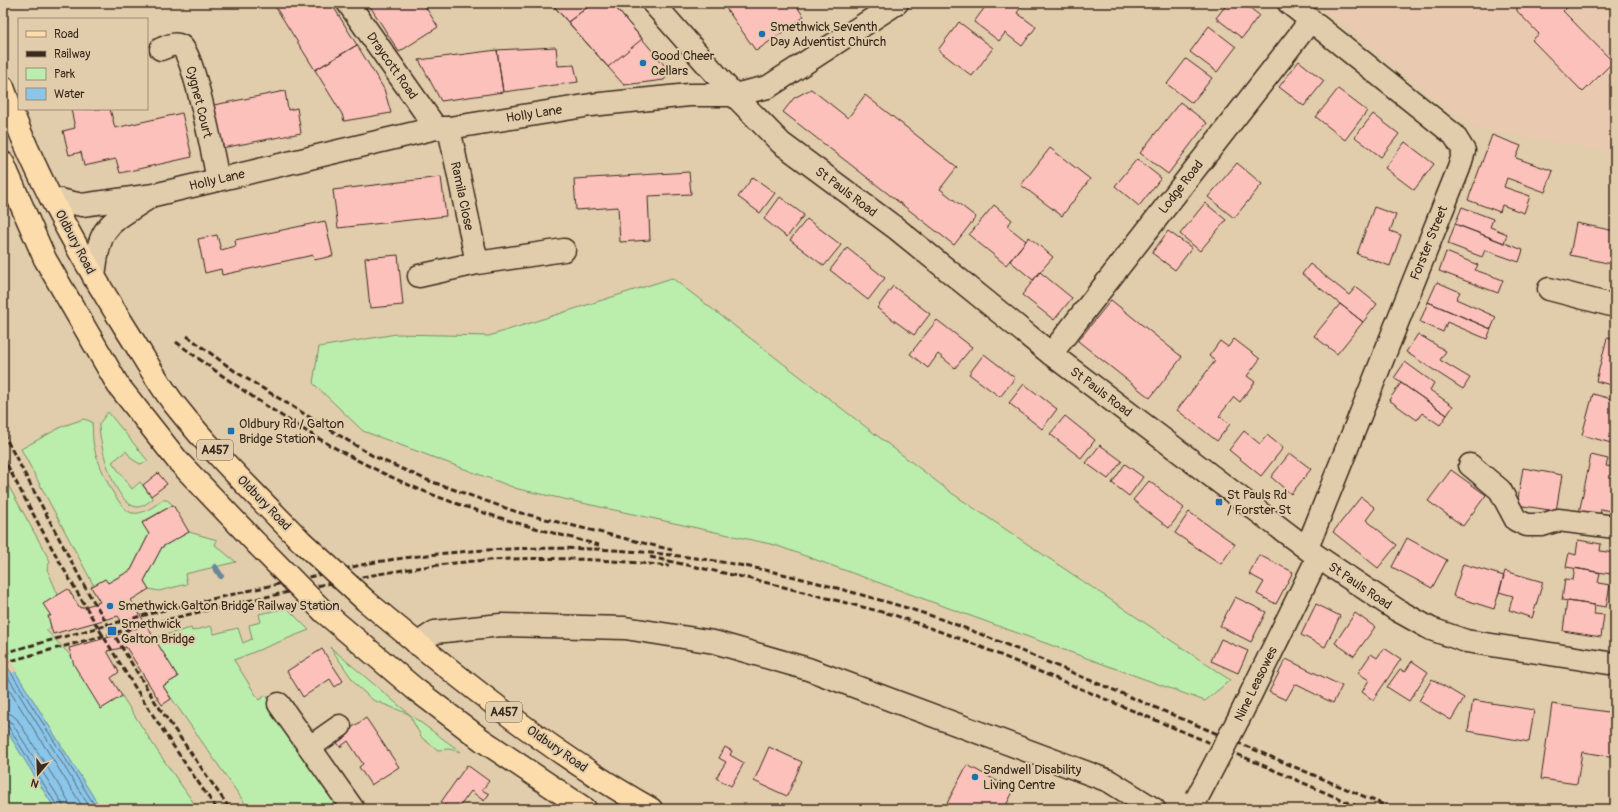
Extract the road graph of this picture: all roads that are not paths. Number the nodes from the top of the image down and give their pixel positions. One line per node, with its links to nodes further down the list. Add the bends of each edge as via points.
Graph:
1 (348, 3): 9 (street, Draycott Road)
2 (653, 3): 8 (street, St Pauls Road)
3 (897, 3): 8 (street, Holly Lane, via 768,87)
4 (1289, 3): 5 (street, Forster Street)
5 (1311, 20): 20 (street, Lodge Road); 23 (street, Forster Street, via 1454,135 1464,151)
6 (161, 49): 11 (street, Cygnet Court, via 173,44 180,45 185,50 196,84)
7 (3, 87): 13 (main road, Oldbury Road / A457)
8 (734, 95): 9 (street, Holly Lane, via 689,95 591,106); 20 (street, St Pauls Road, via 781,143 897,230)
9 (442, 128): 11 (street, Holly Lane); 15 (street, Ramila Close)
10 (3, 163): 31 (main road, A457, bridge, via 45,259 118,385 178,461 324,612 415,689)
11 (218, 180): 12 (street, Holly Lane)
12 (154, 195): 13 (street, Holly Lane, via 82,205); 17 (street, Holly Lane, via 112,221 101,237)
13 (51, 198): 17 (main road, Oldbury Road / A457)
14 (564, 250): 15 (street)
15 (477, 263): 16 (street)
16 (419, 276)
17 (94, 278): 24 (main road, Oldbury Road / A457, bridge, via 175,405 301,541)
18 (1549, 289): 19 (street)
19 (1615, 306)
20 (1050, 354): 23 (street, St Pauls Road)
21 (1470, 465): 22 (street, via 1500,490 1516,520 1527,525 1542,525 1558,520)
22 (1615, 527)
23 (1313, 552): 25 (street, St Pauls Road, via 1397,610 1431,629 1466,640); 29 (street, Nine Leasowes, bridge, via 1240,716)
24 (417, 644): 32 (main road, Oldbury Road / A457, via 509,716 590,772); 33 (street, via 435,632 501,625 625,628 714,642 808,669 1109,781)
25 (1615, 664)
26 (279, 704): 28 (street)
27 (340, 726): 28 (street)
28 (310, 747): 30 (street)
29 (1194, 804)
30 (353, 809)
31 (584, 809)
32 (651, 809)
33 (1154, 809)

